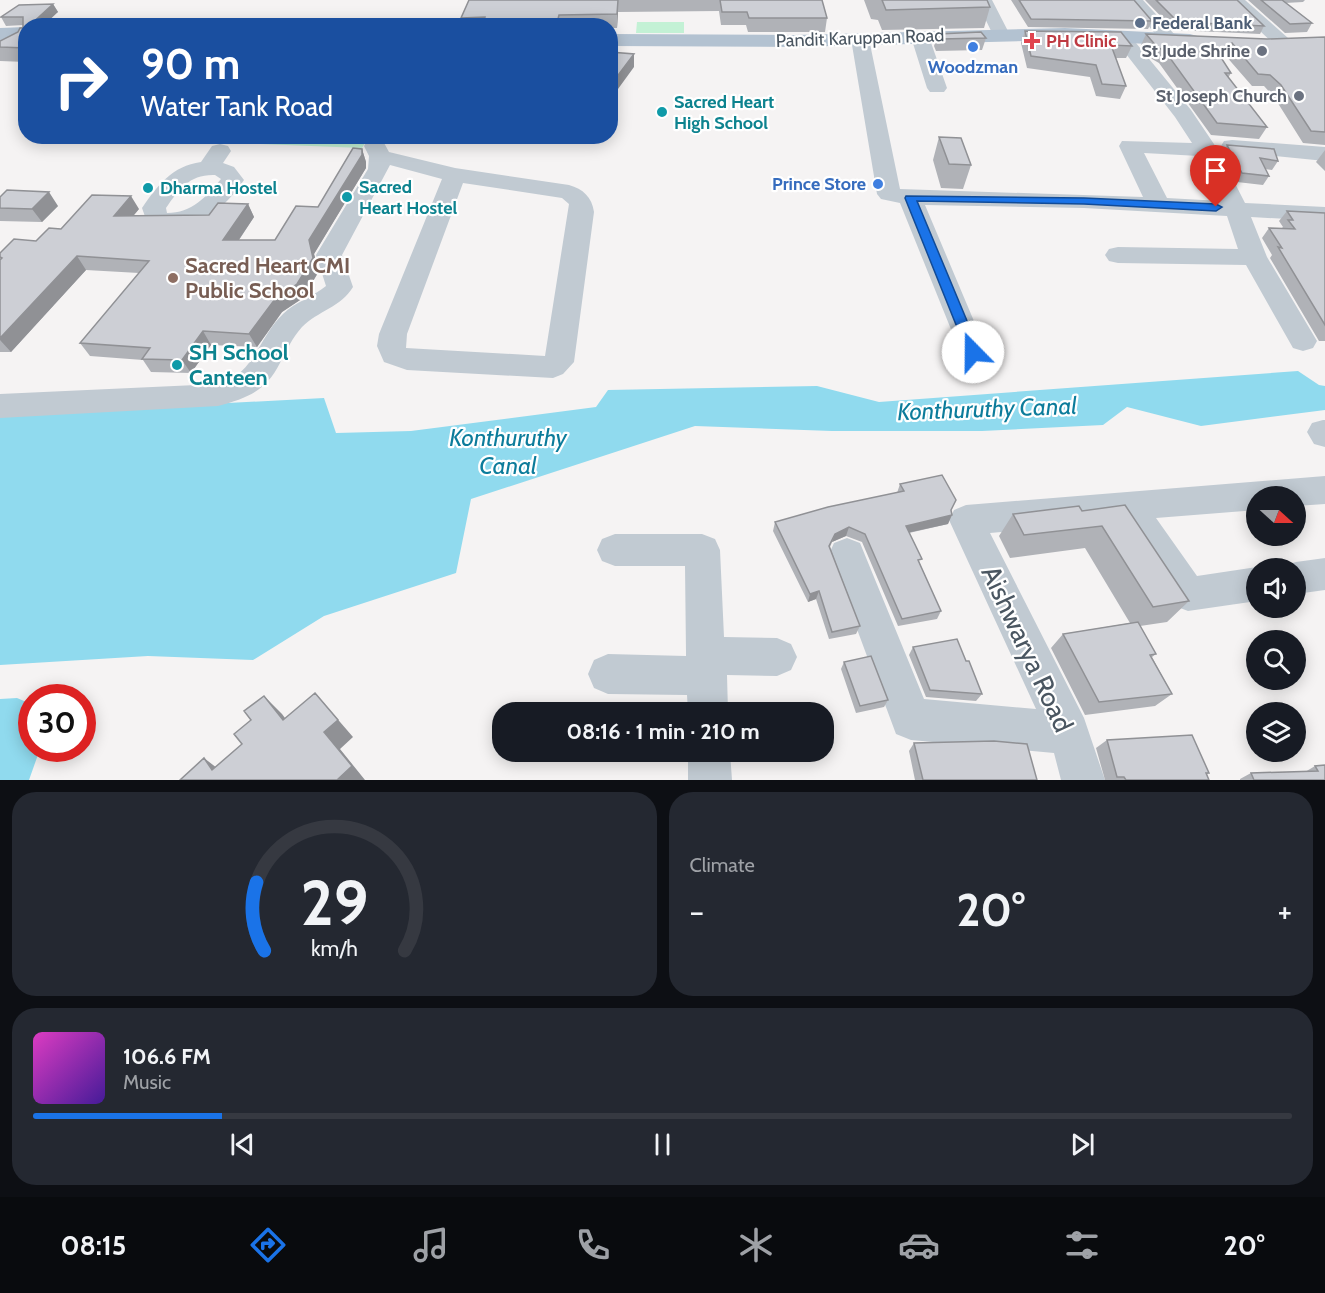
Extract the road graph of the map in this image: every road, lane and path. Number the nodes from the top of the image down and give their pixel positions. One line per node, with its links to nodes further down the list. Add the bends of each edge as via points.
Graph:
1 (984, 0): 6 (street)
2 (1134, 0): 10 (street)
3 (1235, 0): 16 (street)
4 (0, 34): 5 (main road)
5 (18, 34)
6 (1001, 35): 7 (main road, Pandit Karuppan Road); 8 (main road, Pandit Karuppan Road)
7 (1121, 36): 10 (main road, Pandit Karuppan Road); 19 (street, via 1184,114)
8 (920, 37): 9 (main road, Pandit Karuppan Road); 18 (street)
9 (860, 39): 12 (main road, Pandit Karuppan Road); 22 (street, via 889,194)
10 (1169, 39): 14 (main road, Pandit Karuppan Road)
11 (18, 40): 17 (street)
12 (618, 40)
13 (1302, 40): 16 (main road)
14 (1215, 41)
15 (1250, 42): 16 (main road)
16 (1282, 42)
17 (0, 53)
18 (937, 88)
19 (1204, 147): 20 (street); 23 (street, via 1130,146); 24 (street)
20 (1325, 154)
21 (455, 175): 21 (street, via 569,192 581,202 559,362 553,367 407,360 394,356 393,334); 30 (street, via 378,151 379,169 329,255 340,287 292,320 248,386 218,395)
22 (910, 198): 23 (street); 29 (street)
23 (1158, 205): 24 (street)
24 (1236, 208): 25 (street); 27 (street)
25 (1325, 214)
26 (1118, 255): 27 (street)
27 (1254, 257): 28 (street)
28 (1303, 341)
29 (973, 352)
30 (0, 406)
31 (1325, 490): 32 (street)
32 (1129, 508): 37 (street, via 1188,594); 41 (street, Aishwarya Road, via 966,520)
33 (615, 550): 40 (street, via 702,550)
34 (847, 554): 41 (street, via 911,719)
35 (1325, 574): 36 (street)
36 (1306, 577)
37 (1246, 586)
38 (777, 657): 40 (street)
39 (608, 674): 40 (street)
40 (707, 681)
41 (1069, 733): 44 (street, Aishwarya Road)
42 (709, 762): 43 (street)
43 (710, 780)
44 (1083, 780)

